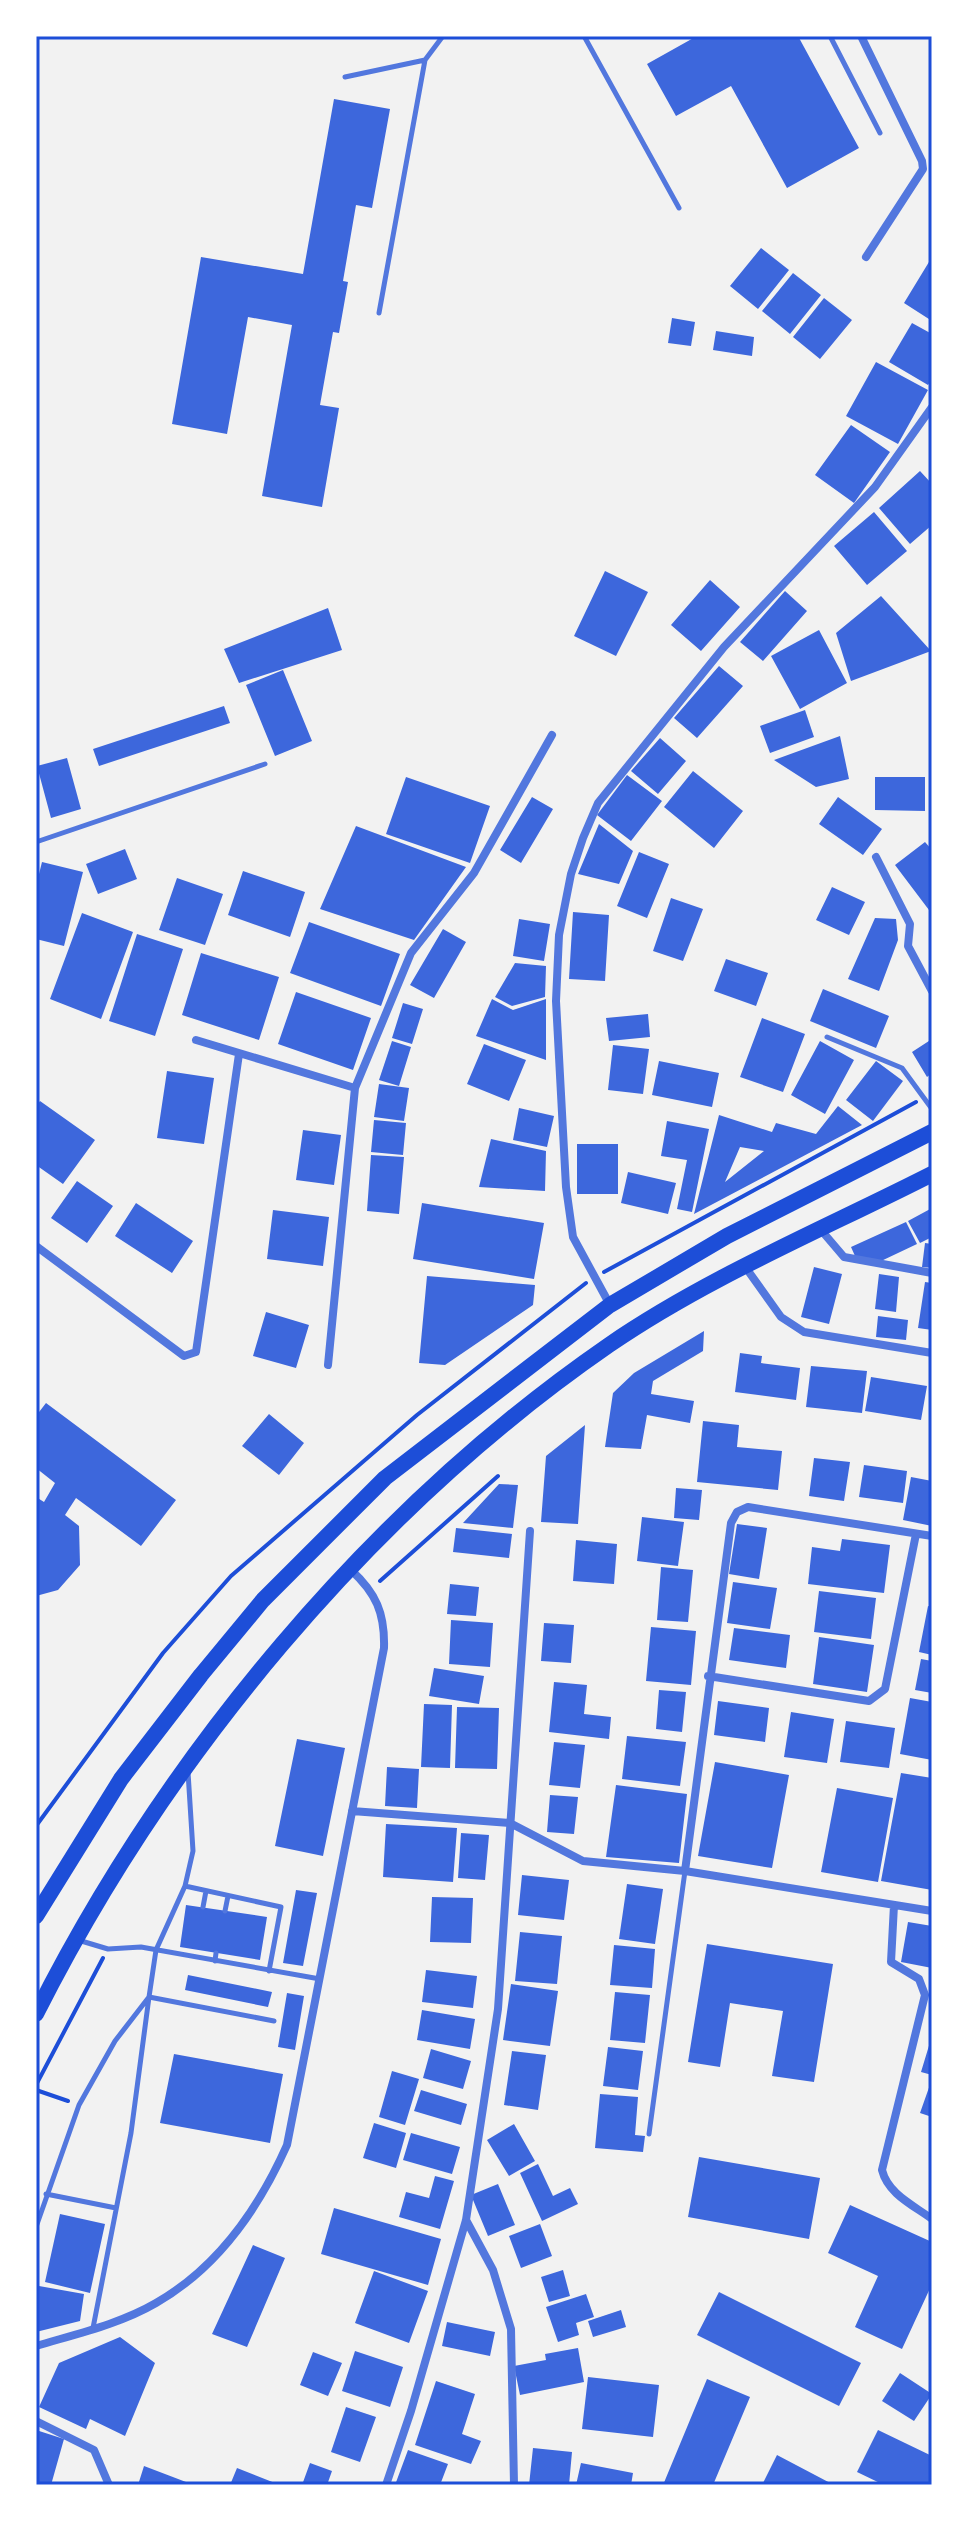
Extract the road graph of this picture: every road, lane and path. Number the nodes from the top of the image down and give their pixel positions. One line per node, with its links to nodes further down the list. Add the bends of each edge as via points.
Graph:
1 (443, 36): 5 (lane)
2 (584, 36): 8 (lane)
3 (830, 36): 7 (lane)
4 (861, 36): 9 (street, via 923,169)
5 (425, 60): 6 (lane); 10 (lane)
6 (345, 77)
7 (880, 133)
8 (679, 208)
9 (866, 257)
10 (379, 313)
11 (932, 407): 28 (street, via 875,487 799,563 598,803 583,838 559,935 556,1001 566,1187 573,1237)
12 (552, 735): 20 (street, via 474,873 411,953)
13 (265, 764): 14 (lane)
14 (36, 843)
15 (876, 857): 16 (street, via 910,924 908,946)
16 (932, 991)
17 (827, 1037): 21 (lane, via 902,1068)
18 (196, 1040): 19 (street)
19 (239, 1054): 20 (street); 25 (street, via 196,1352 184,1356)
20 (355, 1088): 30 (street)
21 (932, 1109)
22 (932, 1132): 28 (main road, via 727,1236)
23 (932, 1174): 24 (main road)
24 (821, 1230): 26 (main road); 27 (street, via 844,1257)
25 (36, 1246)
26 (746, 1268): 29 (street, via 792,1327); 35 (main road, via 662,1313 575,1370 455,1465)
27 (932, 1273)
28 (610, 1305): 49 (main road, via 385,1478 263,1600 121,1779)
29 (932, 1353)
30 (328, 1365)
31 (498, 1476): 36 (path)
32 (530, 1531): 40 (street)
33 (916, 1534): 34 (street); 37 (street, via 885,1689 879,1696 869,1701); 37 (street, via 748,1507 737,1512)
34 (932, 1536)
35 (351, 1570): 36 (street); 38 (main road)
36 (372, 1589): 39 (street, via 383,1617 384,1648)
37 (708, 1676): 41 (street)
38 (188, 1767): 42 (lane, via 193,1851); 50 (main road)
39 (352, 1811): 40 (street); 56 (street)
40 (510, 1823): 41 (street, via 583,1861); 66 (street, via 498,2009)
41 (685, 1871): 45 (street); 62 (lane)
42 (185, 1886): 43 (lane); 52 (lane)
43 (206, 1891): 44 (lane); 46 (lane)
44 (228, 1896): 47 (lane); 55 (lane, via 281,1907)
45 (894, 1905): 48 (street); 65 (street, via 891,1962 919,1979 925,1995 882,2170 894,2191)
46 (203, 1907)
47 (225, 1911)
48 (932, 1911)
49 (36, 1916)
50 (74, 1939): 51 (lane); 58 (main road)
51 (108, 1949): 52 (lane); 60 (path)
52 (156, 1950): 54 (lane, via 195,1953); 57 (lane)
53 (216, 1953): 54 (lane)
54 (215, 1961): 55 (lane)
55 (269, 1971): 56 (lane)
56 (321, 1979): 68 (street, via 295,2120 256,2205 185,2283 156,2303)
57 (149, 1997): 59 (lane); 61 (lane, via 115,2041); 64 (lane)
58 (36, 2014)
59 (274, 2021)
60 (36, 2088): 61 (path)
61 (79, 2105): 63 (lane)
62 (649, 2134)
63 (46, 2194): 64 (lane); 67 (lane)
64 (116, 2208): 68 (lane)
65 (932, 2219)
66 (466, 2220): 72 (street); 73 (street, via 493,2270 511,2329)
67 (36, 2227)
68 (93, 2329): 69 (street)
69 (36, 2346)
70 (36, 2421): 71 (street, via 94,2450)
71 (109, 2485)
72 (386, 2485)
73 (514, 2485)

